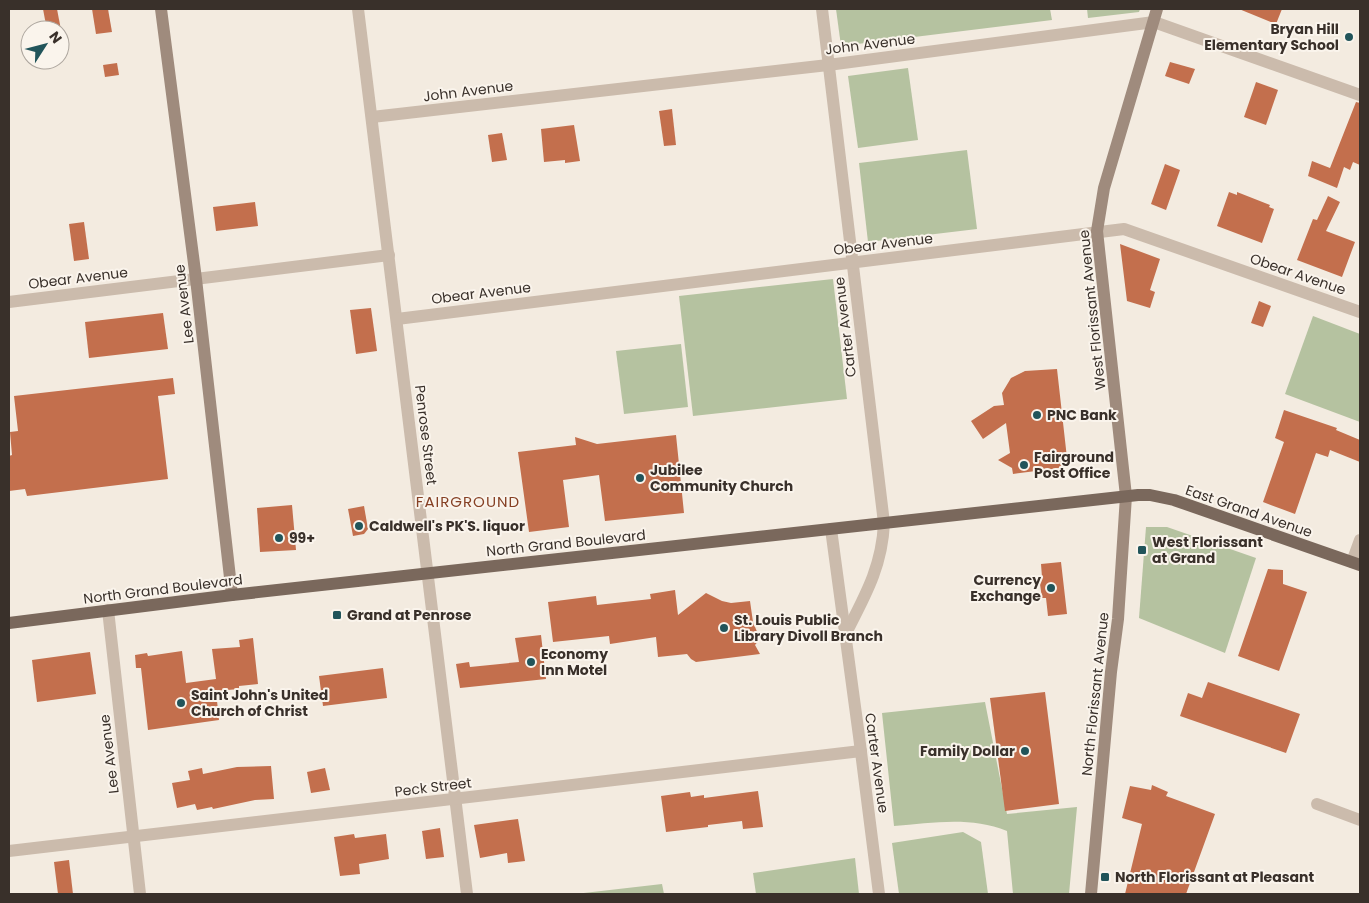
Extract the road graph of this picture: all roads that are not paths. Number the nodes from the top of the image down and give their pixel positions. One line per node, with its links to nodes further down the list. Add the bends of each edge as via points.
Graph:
1 (161, 9): 12 (main road, Lee Avenue)
2 (358, 9): 8 (street, Penrose Street)
3 (822, 9): 6 (street, Carter Avenue)
4 (1157, 9): 5 (main road, West Florissant Avenue)
5 (1154, 22): 6 (street, John Avenue); 7 (street, John Avenue); 9 (main road, West Florissant Avenue, via 1104,188)
6 (828, 65): 8 (street, John Avenue); 11 (street, Carter Avenue)
7 (1360, 96)
8 (372, 117): 10 (street, Penrose Street)
9 (1097, 231): 11 (street, Obear Avenue); 14 (street, Obear Avenue, via 1124,229); 16 (main road, West Florissant Avenue)
10 (389, 255): 12 (street, Obear Avenue); 15 (street, Penrose Street)
11 (853, 262): 15 (street, Obear Avenue); 17 (street, Carter Avenue)
12 (196, 279): 13 (street, Obear Avenue); 22 (main road, Lee Avenue)
13 (9, 302)
14 (1360, 312)
15 (397, 319): 21 (street, Penrose Street)
16 (1126, 496): 17 (main road, North Grand Boulevard); 20 (main road, East Grand Avenue, via 1150,495 1174,500); 35 (main road, North Florissant Avenue, via 1118,619)
17 (884, 523): 18 (main road, North Grand Boulevard); 25 (street, Carter Avenue, via 883,543 875,572)
18 (831, 529): 21 (main road, North Grand Boulevard); 25 (street, Carter Avenue)
19 (1360, 540): 20 (street)
20 (1356, 564)
21 (429, 573): 22 (main road, North Grand Boulevard); 27 (street, Penrose Street)
22 (232, 595): 23 (main road, North Grand Boulevard)
23 (108, 610): 24 (main road, North Grand Boulevard); 30 (street, Lee Avenue)
24 (9, 623)
25 (846, 635): 26 (street, Carter Avenue)
26 (861, 750): 27 (street, Peck Street); 34 (street, Carter Avenue)
27 (456, 799): 30 (street, Peck Street); 33 (street, Penrose Street)
28 (1317, 804): 29 (street)
29 (1360, 820)
30 (134, 838): 31 (street, Peck Street); 32 (street, Lee Avenue)
31 (9, 851)
32 (140, 894)
33 (468, 894)
34 (878, 894)
35 (1091, 894)

